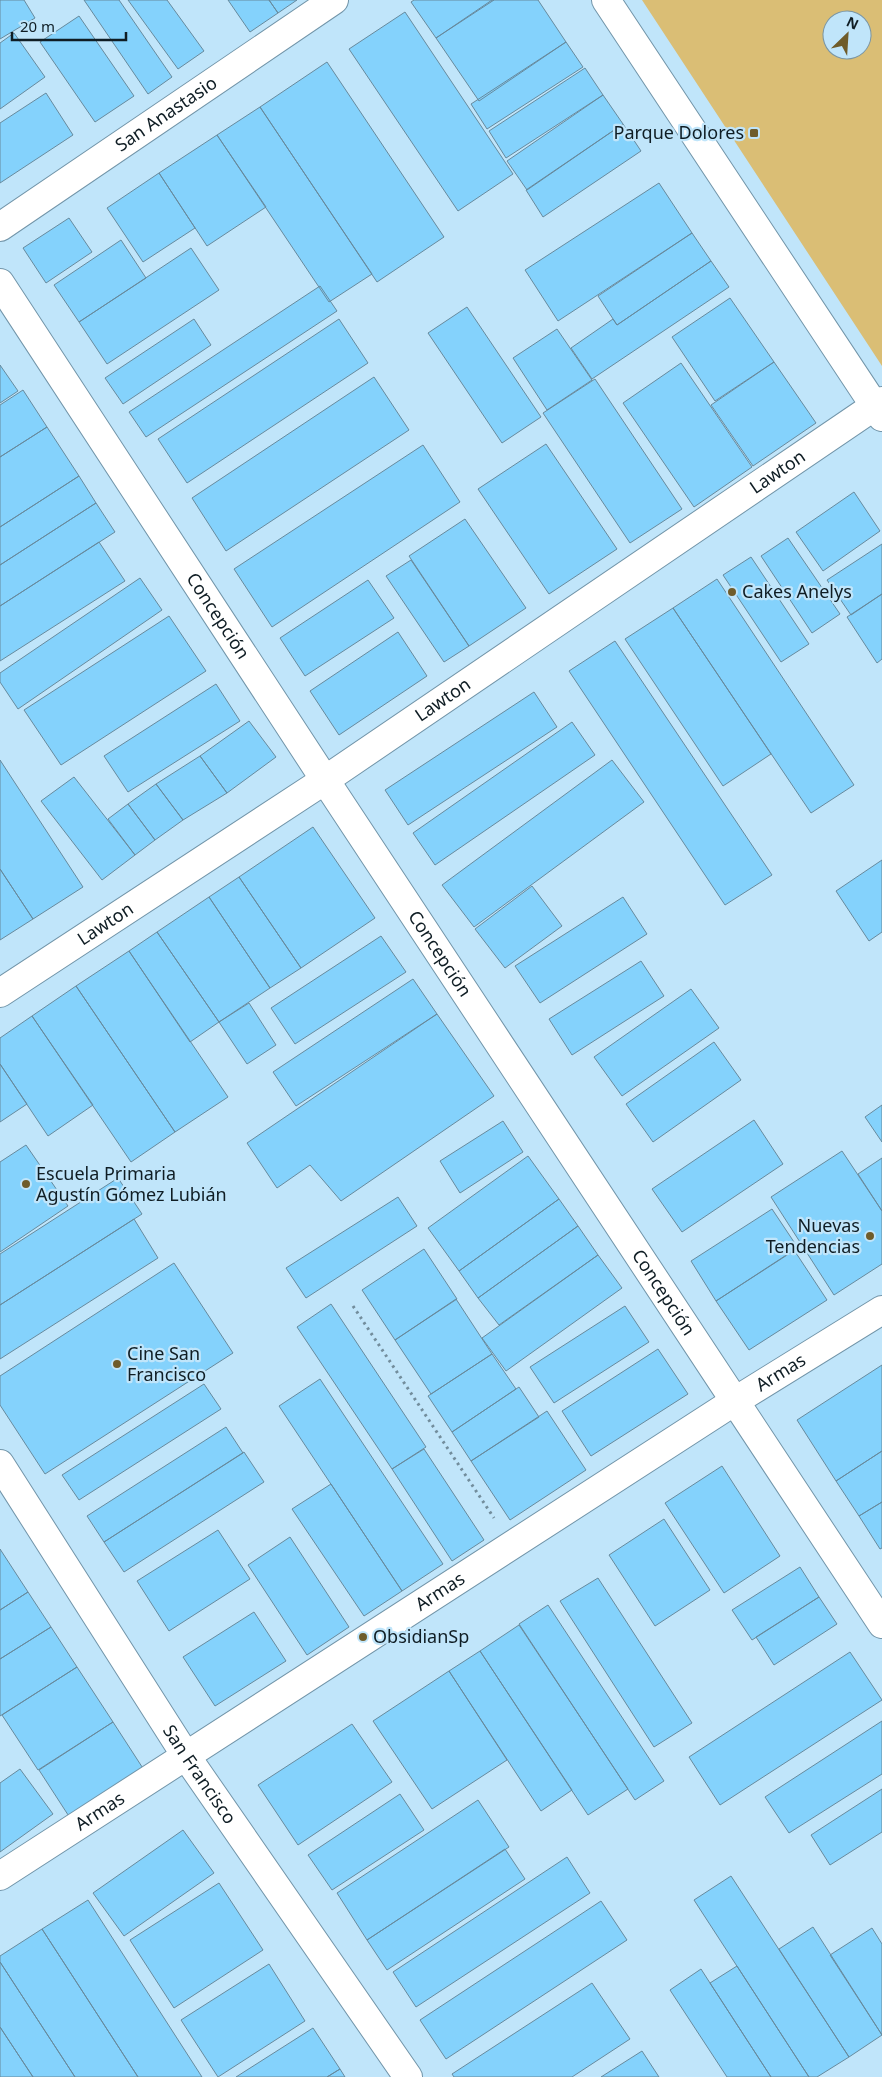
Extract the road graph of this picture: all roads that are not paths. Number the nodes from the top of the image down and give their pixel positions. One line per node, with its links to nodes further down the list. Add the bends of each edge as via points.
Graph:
1 (334, 0): 3 (street, San Anastasio)
2 (606, 0): 5 (street)
3 (0, 228)
4 (0, 283): 6 (street, Concepción)
5 (880, 408): 6 (street, Lawton)
6 (325, 780): 7 (street, Lawton); 9 (street, Concepción)
7 (0, 993)
8 (882, 1310): 9 (street, Armas)
9 (735, 1401): 11 (street, Concepción); 12 (street, Armas)
10 (0, 1464): 12 (street, San Francisco)
11 (882, 1624)
12 (186, 1756): 13 (street, Armas); 14 (street, San Francisco)
13 (0, 1876)
14 (408, 2077)

